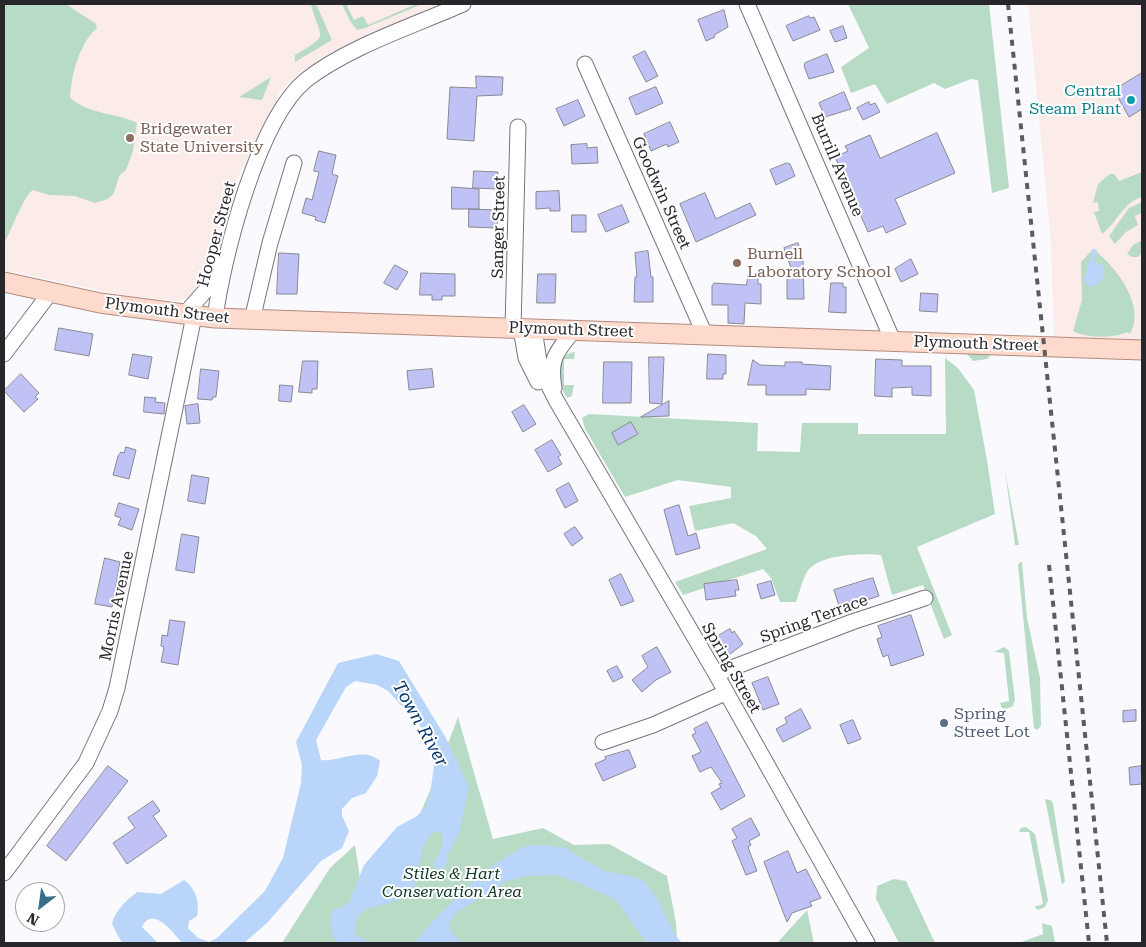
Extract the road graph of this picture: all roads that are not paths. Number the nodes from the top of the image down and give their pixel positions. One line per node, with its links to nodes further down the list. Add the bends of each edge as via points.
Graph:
1 (463, 4): 5 (street, Hooper Street, via 324,67 292,94)
2 (747, 4): 15 (street, Burrill Avenue)
3 (585, 64): 14 (street, Goodwin Street)
4 (518, 127): 12 (street, Sanger Street)
5 (266, 140): 9 (street, via 236,195 209,285); 10 (street, Hooper Street, via 248,183 220,286)
6 (294, 163): 11 (street, via 270,243)
7 (4, 282): 8 (main road, Plymouth Street)
8 (50, 293): 9 (main road, Plymouth Street); 17 (street)
9 (189, 316): 10 (main road, Plymouth Street); 23 (street, Morris Avenue, via 110,711 86,763)
10 (216, 318): 11 (main road, Plymouth Street)
11 (252, 320): 12 (main road, Plymouth Street)
12 (523, 328): 13 (main road, Plymouth Street); 18 (street, Spring Street)
13 (574, 330): 14 (main road, Plymouth Street); 18 (street, via 559,348 552,364)
14 (705, 335): 15 (main road, Plymouth Street)
15 (893, 341): 16 (main road, Plymouth Street)
16 (1142, 350)
17 (4, 354)
18 (559, 406): 20 (street, Spring Street)
19 (925, 598): 20 (street, Spring Terrace)
20 (716, 674): 21 (street, Spring Street)
21 (726, 693): 22 (street, via 653,725); 24 (street, Spring Street)
22 (603, 742)
23 (4, 874)
24 (868, 943)

